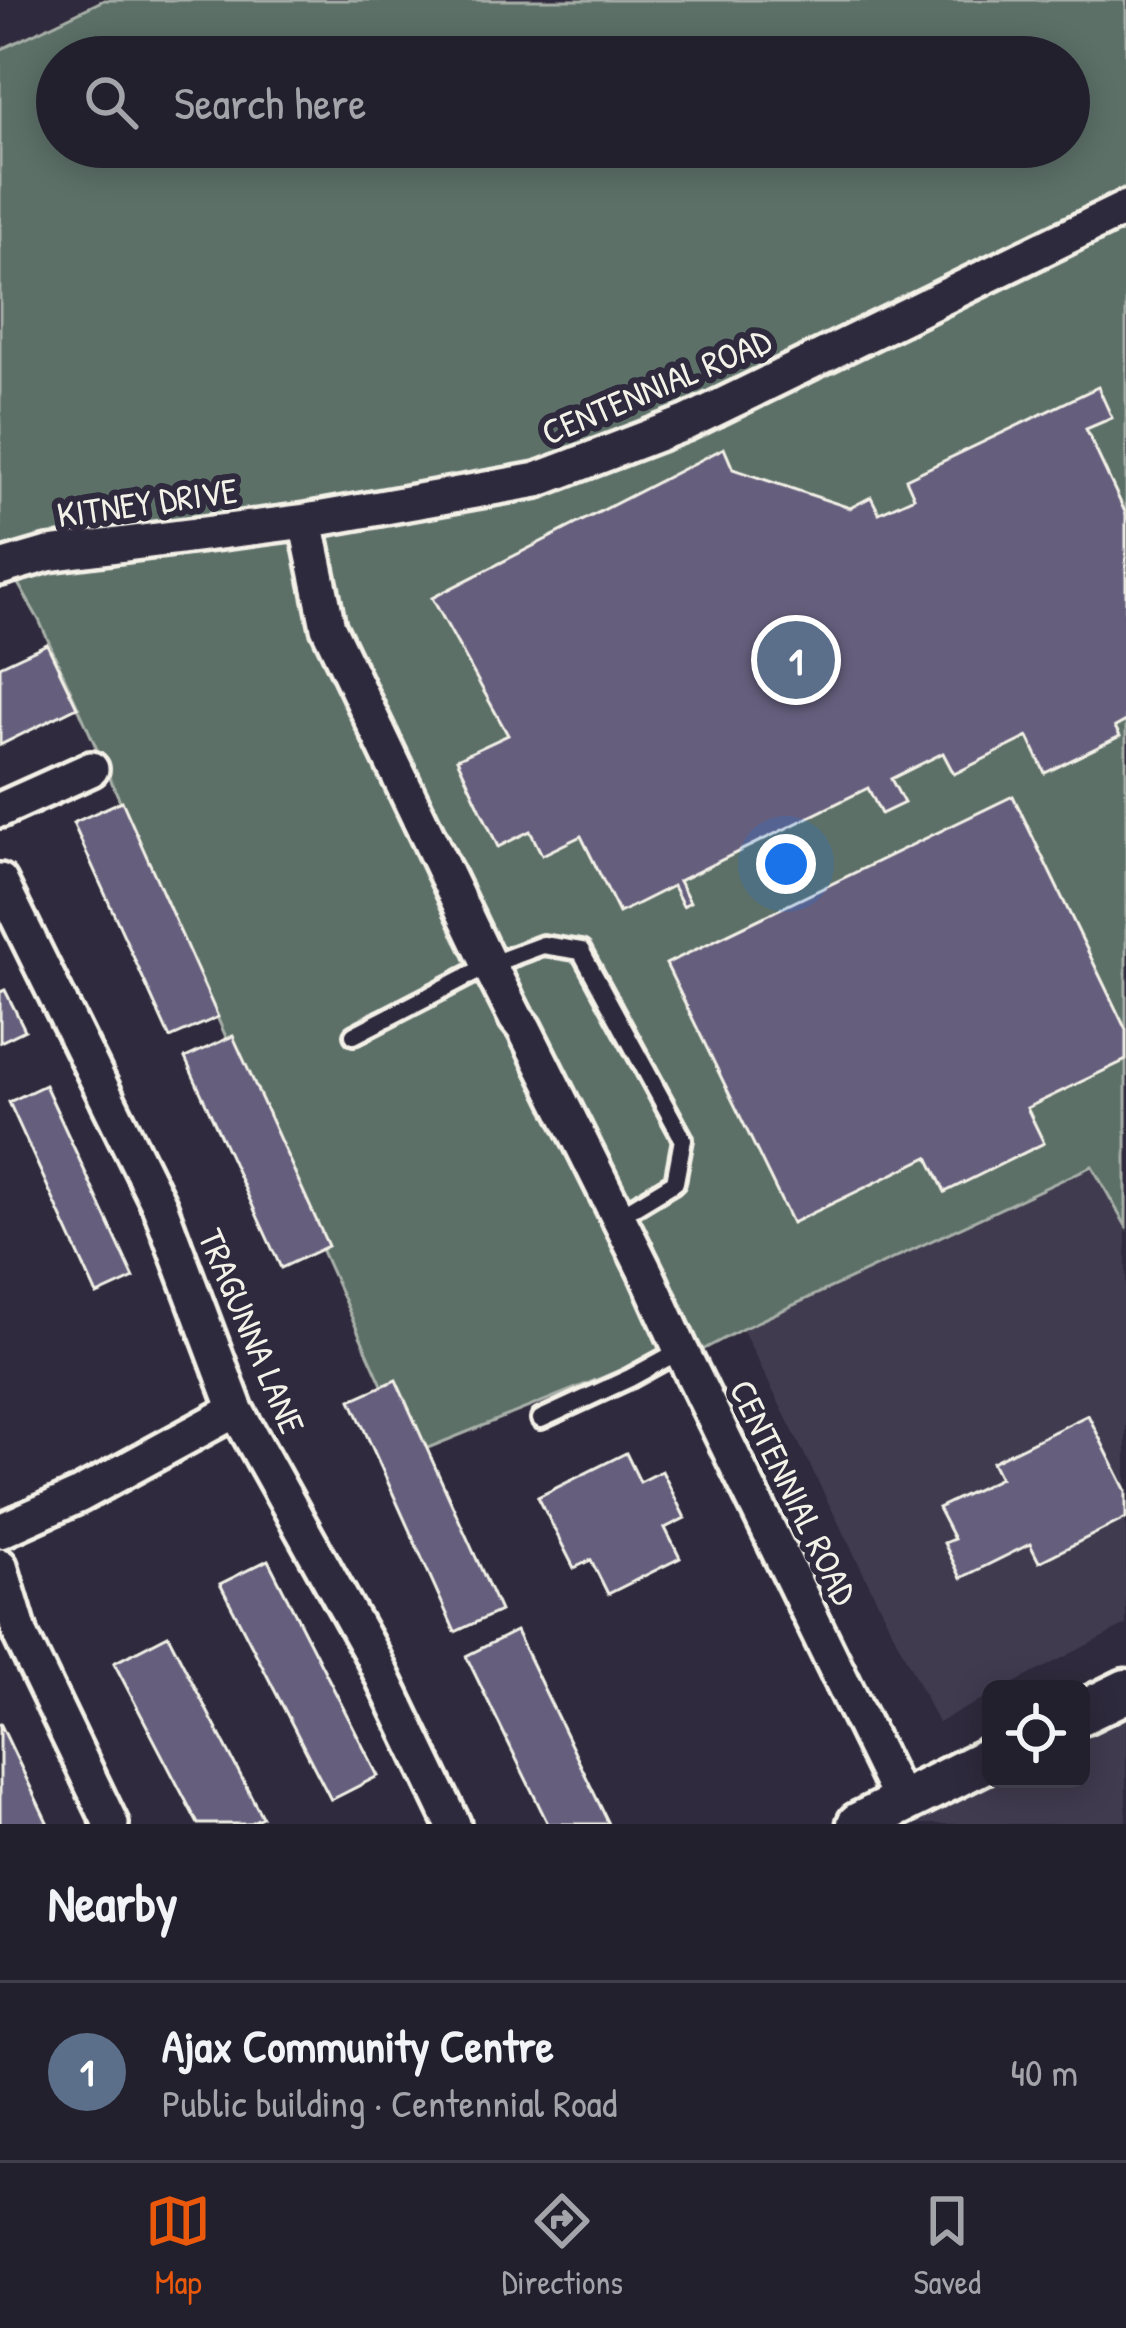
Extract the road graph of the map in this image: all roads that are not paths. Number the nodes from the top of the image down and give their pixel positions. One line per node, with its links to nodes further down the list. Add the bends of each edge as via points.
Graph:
1 (1126, 208): 2 (street, CENTENNIAL ROAD, via 686,423 580,464 537,480)
2 (306, 521): 3 (street, KITNEY DRIVE, via 48,554); 8 (street, CENTENNIAL ROAD, via 328,627)
3 (0, 568)
4 (92, 770): 5 (street)
5 (0, 811)
6 (0, 881): 7 (street, TRAGUNNA LANE)
7 (11, 932): 12 (street, TRAGUNNA LANE, via 160,1207)
8 (489, 965): 9 (lane); 10 (street, CENTENNIAL ROAD); 10 (lane, via 543,945 581,951 683,1139 675,1183)
9 (354, 1035)
10 (616, 1218): 11 (street, CENTENNIAL ROAD)
11 (681, 1350): 13 (lane); 19 (street, CENTENNIAL ROAD)
12 (236, 1410): 14 (street); 21 (street, TRAGUNNA LANE, via 372,1655)
13 (541, 1419)
14 (0, 1531)
15 (0, 1566): 20 (street, via 21,1636)
16 (1126, 1691): 17 (street)
17 (1090, 1709)
18 (982, 1762): 19 (street)
19 (901, 1802): 22 (street)
20 (111, 1824)
21 (453, 1824)
22 (859, 1824)

